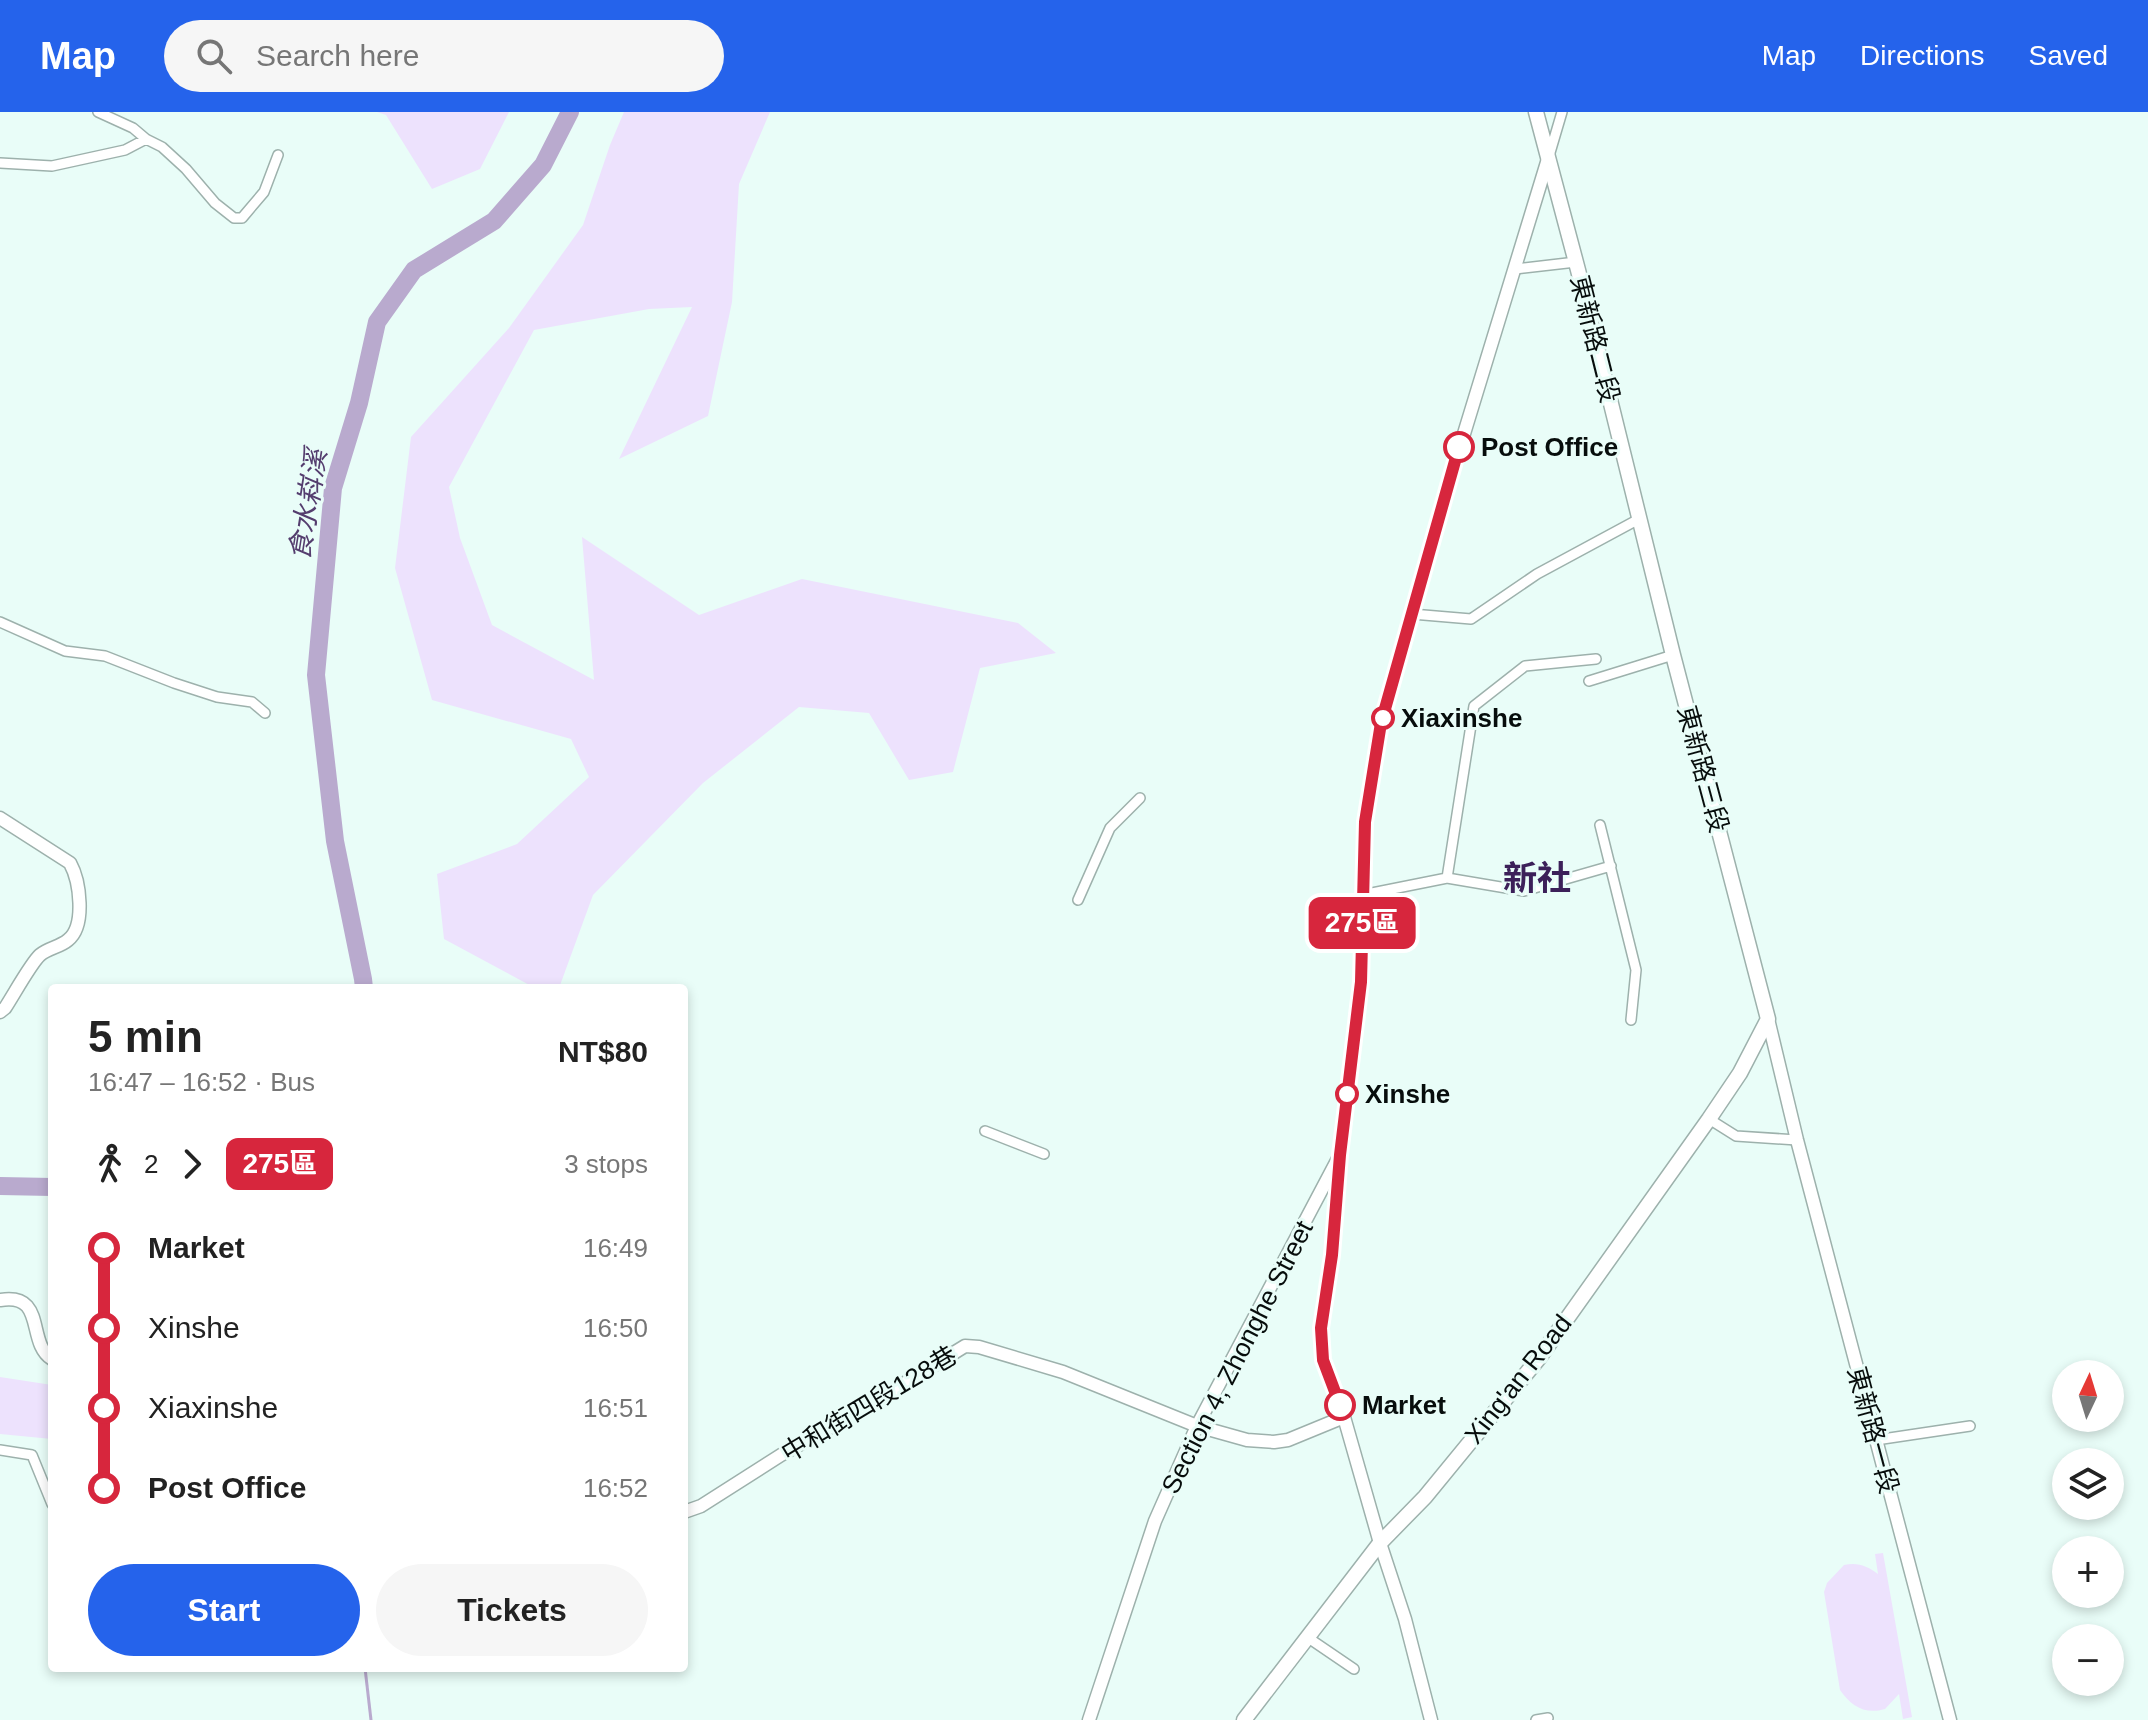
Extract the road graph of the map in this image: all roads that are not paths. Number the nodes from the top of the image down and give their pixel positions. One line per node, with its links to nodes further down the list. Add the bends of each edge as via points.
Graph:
1 (98, 112): 4 (street)
2 (1536, 112): 6 (main road, 東新路二段)
3 (1562, 112): 6 (street)
4 (146, 139): 5 (street, via 162,147 234,218 242,218 264,192); 7 (street, via 125,150 52,166)
5 (278, 155)
6 (1548, 159): 8 (main road, 東新路二段); 9 (street, Section 4, Zhonghe Street)
7 (0, 163)
8 (1576, 262): 9 (street); 10 (main road, 東新路二段)
9 (1515, 269): 11 (street, Section 4, Zhonghe Street)
10 (1639, 519): 11 (street, via 1537,574 1471,619); 13 (main road, 東新路三段)
11 (1412, 614): 22 (street, Section 4, Zhonghe Street, via 1381,723 1365,822)
12 (0, 622): 16 (street, via 65,651 105,656 217,697 252,702)
13 (1673, 655): 15 (street); 25 (main road, 東新路三段)
14 (1596, 659): 21 (street, via 1525,666 1474,706)
15 (1589, 681)
16 (265, 713)
17 (1140, 798): 23 (street, via 1110,828)
18 (0, 818): 24 (street, via 70,863 79,885 77,929 69,940 40,955)
19 (1600, 825): 20 (street)
20 (1611, 866): 21 (street, via 1524,891); 26 (street, via 1636,970)
21 (1447, 878): 22 (street)
22 (1362, 895): 31 (street, Section 4, Zhonghe Street, via 1361,982)
23 (1078, 900)
24 (0, 1012)
25 (1768, 1019): 27 (main road, Xing'an Road); 29 (street)
26 (1631, 1020)
27 (1709, 1119): 29 (street, via 1736,1136); 41 (main road, Xing'an Road, via 1539,1358 1425,1497)
28 (985, 1131): 30 (street)
29 (1797, 1140): 37 (street, 東新路一段)
30 (1044, 1154)
31 (1340, 1155): 34 (street, via 1321,1328 1323,1360); 35 (street, Section 4, Zhonghe Street)
32 (0, 1300): 33 (street, via 13,1298 31,1310)
33 (48, 1357)
34 (1344, 1417): 35 (street, 中和街四段128巷, via 1274,1442); 41 (street)
35 (1197, 1426): 40 (street, 中和街四段128巷, via 1063,1372 965,1346); 45 (street, Section 4, Zhonghe Street, via 1155,1521)
36 (1970, 1426): 37 (street)
37 (1876, 1440): 49 (street, 東新路一段)
38 (0, 1450): 39 (street, via 32,1455)
39 (48, 1494)
40 (688, 1511)
41 (1380, 1543): 42 (main road, Xing'an Road); 47 (street)
42 (1307, 1637): 43 (street); 46 (main road, Xing'an Road)
43 (1354, 1669)
44 (1548, 1718): 48 (street)
45 (1089, 1720)
46 (1244, 1720)
47 (1431, 1720)
48 (1536, 1720)
49 (1950, 1720)

